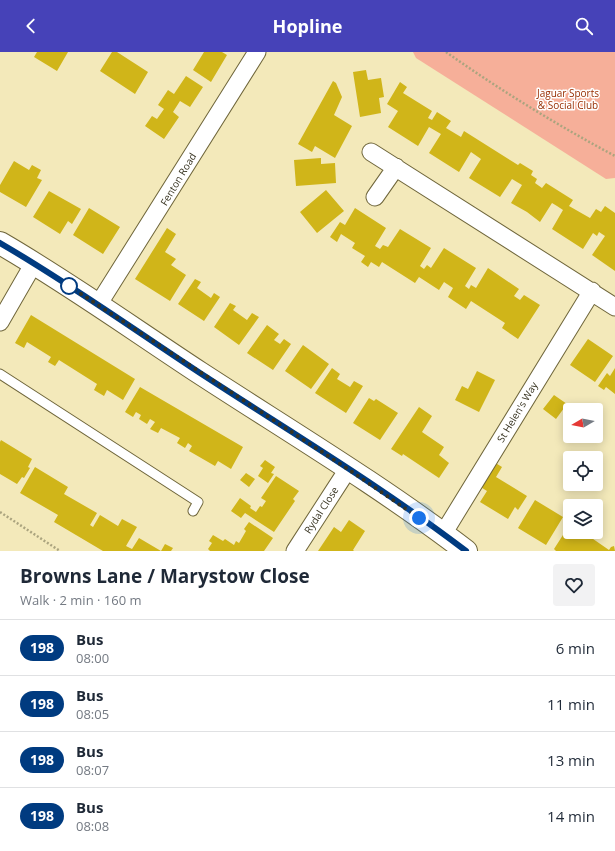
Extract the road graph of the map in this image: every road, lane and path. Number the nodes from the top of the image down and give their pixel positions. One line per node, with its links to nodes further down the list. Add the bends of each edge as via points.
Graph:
1 (257, 52): 10 (street, Fenton Road)
2 (446, 52): 4 (path, via 480,76)
3 (371, 152): 5 (street)
4 (615, 156)
5 (396, 167): 6 (street); 9 (street)
6 (375, 197)
7 (0, 243): 8 (street)
8 (34, 263): 10 (street); 12 (street)
9 (592, 291): 11 (street); 17 (street, St Helen's Way)
10 (98, 305): 14 (street)
11 (615, 307)
12 (0, 322)
13 (0, 374): 15 (lane, via 198,502)
14 (348, 469): 17 (street); 19 (street, Rydal Close)
15 (193, 511)
16 (0, 512): 18 (path)
17 (443, 534): 20 (street)
18 (60, 551)
19 (295, 551)
20 (466, 551)

